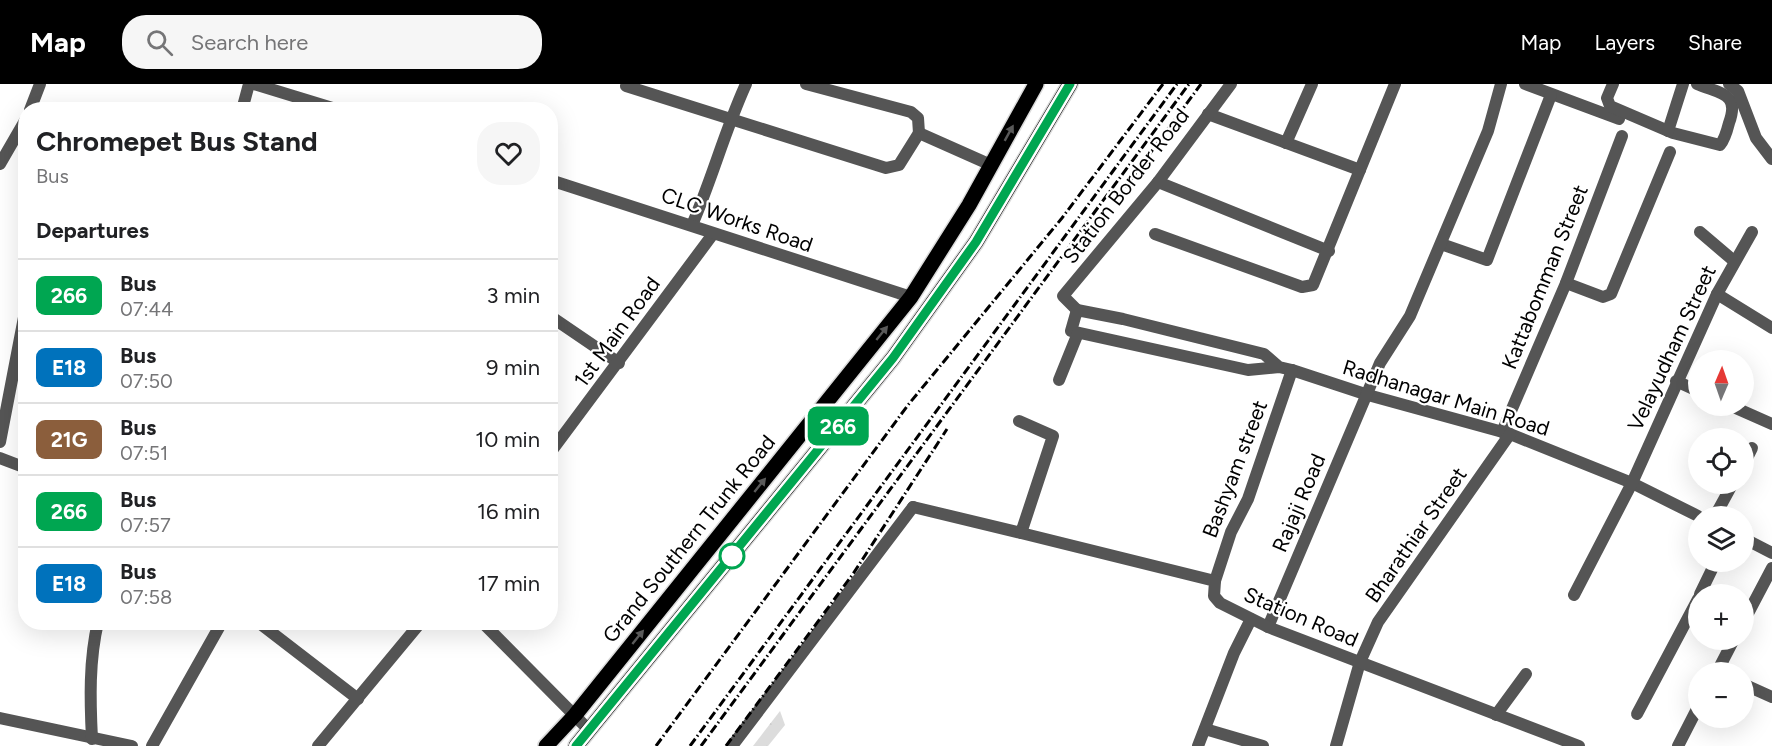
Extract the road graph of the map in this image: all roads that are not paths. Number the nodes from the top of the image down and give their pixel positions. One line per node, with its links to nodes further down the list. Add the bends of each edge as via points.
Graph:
1 (40, 84): 19 (street)
2 (249, 84): 20 (street)
3 (254, 84): 21 (street)
4 (746, 84): 24 (street)
5 (806, 84): 27 (street, via 911,112 918,118)
6 (1036, 84): 33 (main road, Grand Southern Trunk Road, one-way to 6)
7 (1070, 84): 96 (main road, Grand Southern Trunk Road, via 976,242 893,358)
8 (1231, 84): 22 (street, Station Border Road)
9 (1312, 84): 29 (street)
10 (1395, 84): 34 (street)
11 (1501, 84): 42 (street, Rajaji Road, via 1488,131)
12 (1525, 84): 18 (street)
13 (1613, 84): 25 (street, via 1608,105)
14 (1683, 84): 25 (street)
15 (1697, 84): 25 (street, via 1733,102 1723,141 1715,146)
16 (1729, 84): 31 (street, via 1738,91 1756,138)
17 (626, 86): 24 (street)
18 (1551, 94): 23 (street); 42 (street, via 1487,261)
19 (33, 102)
20 (245, 102)
21 (313, 102)
22 (1208, 114): 29 (street); 35 (street, Station Border Road)
23 (1619, 119)
24 (729, 121): 27 (street, via 886,168 899,165); 37 (street, via 712,179)
25 (1668, 131)
26 (18, 133): 32 (street)
27 (919, 133): 33 (street)
28 (1622, 136): 45 (street, Kattabomman Street)
29 (1286, 143): 34 (street)
30 (1670, 152): 45 (street, via 1611,294 1603,297)
31 (1772, 159)
32 (0, 164)
33 (991, 165): 47 (main road, Grand Southern Trunk Road)
34 (1360, 170): 43 (street)
35 (1158, 182): 43 (street); 48 (street, Station Border Road, via 1063,296)
36 (558, 183): 37 (street, CLC Works Road)
37 (692, 225): 40 (street, CLC Works Road)
38 (1700, 232): 44 (street)
39 (1752, 232): 44 (street, Velayudham Street)
40 (713, 234): 47 (street, CLC Works Road); 53 (street, 1st Main Road)
41 (1155, 234): 43 (street, via 1308,288)
42 (1440, 244): 59 (street, Rajaji Road, via 1410,316 1380,363)
43 (1329, 251)
44 (1734, 261): 46 (street, Velayudham Street)
45 (1566, 283): 63 (street, Kattabomman Street)
46 (1718, 294): 50 (street); 57 (street, Velayudham Street)
47 (911, 297): 90 (main road, Grand Southern Trunk Road, one-way to 47)
48 (1077, 310): 51 (street, via 1071,331); 54 (street, via 1264,354)
49 (558, 321): 53 (street)
50 (1772, 328)
51 (1078, 333): 54 (street, via 1248,370); 56 (street)
52 (18, 349): 64 (street)
53 (620, 363): 65 (street, 1st Main Road)
54 (1279, 367): 55 (street, Radhanagar Main Road)
55 (1292, 370): 59 (street, Radhanagar Main Road); 74 (street, Bashyam street)
56 (1059, 380)
57 (1677, 381): 58 (street); 68 (street, Velayudham Street)
58 (1688, 386)
59 (1368, 395): 63 (street, Radhanagar Main Road); 78 (street, Rajaji Road)
60 (1754, 416): 62 (street)
61 (1019, 421): 70 (street, via 1053,436)
62 (1772, 424)
63 (1506, 433): 68 (street, Radhanagar Main Road); 85 (street, Bharathiar Street, via 1378,622)
64 (0, 442)
65 (558, 443)
66 (0, 458): 67 (street)
67 (18, 465)
68 (1632, 483): 69 (street, Radhanagar Main Road); 75 (street, Velayudham Street)
69 (1688, 511)
70 (1021, 532): 74 (street); 103 (street, via 913,507)
71 (1754, 544): 72 (street)
72 (1772, 553)
73 (1772, 568): 76 (street)
74 (1215, 581): 77 (street, Station Road, via 1214,596 1220,603)
75 (1574, 595)
76 (1754, 602)
77 (1251, 619): 78 (street, Station Road); 95 (street)
78 (1268, 627): 85 (street, Station Road)
79 (1688, 627): 91 (street)
80 (96, 630): 97 (street, via 90,699)
81 (217, 630): 99 (street)
82 (268, 630): 89 (street)
83 (414, 630): 89 (street)
84 (490, 630): 90 (street)
85 (1360, 662): 92 (street, Station Road); 106 (street, Bharathiar Street)
86 (1526, 674): 92 (street)
87 (1754, 689): 88 (street)
88 (1772, 697)
89 (358, 699): 100 (street)
90 (575, 714): 96 (street); 101 (main road, Grand Southern Trunk Road)
91 (1637, 714)
92 (1496, 715): 107 (street, Station Road)
93 (0, 718): 97 (street)
94 (1688, 726): 108 (street)
95 (1206, 729): 104 (street); 105 (street)
96 (589, 730): 102 (main road, Grand Southern Trunk Road)
97 (92, 739): 98 (street)
98 (132, 746)
99 (152, 746)
100 (318, 746)
101 (546, 746)
102 (576, 746)
103 (732, 746)
104 (1198, 746)
105 (1263, 746)
106 (1336, 746)
107 (1579, 746)
108 (1678, 746)

